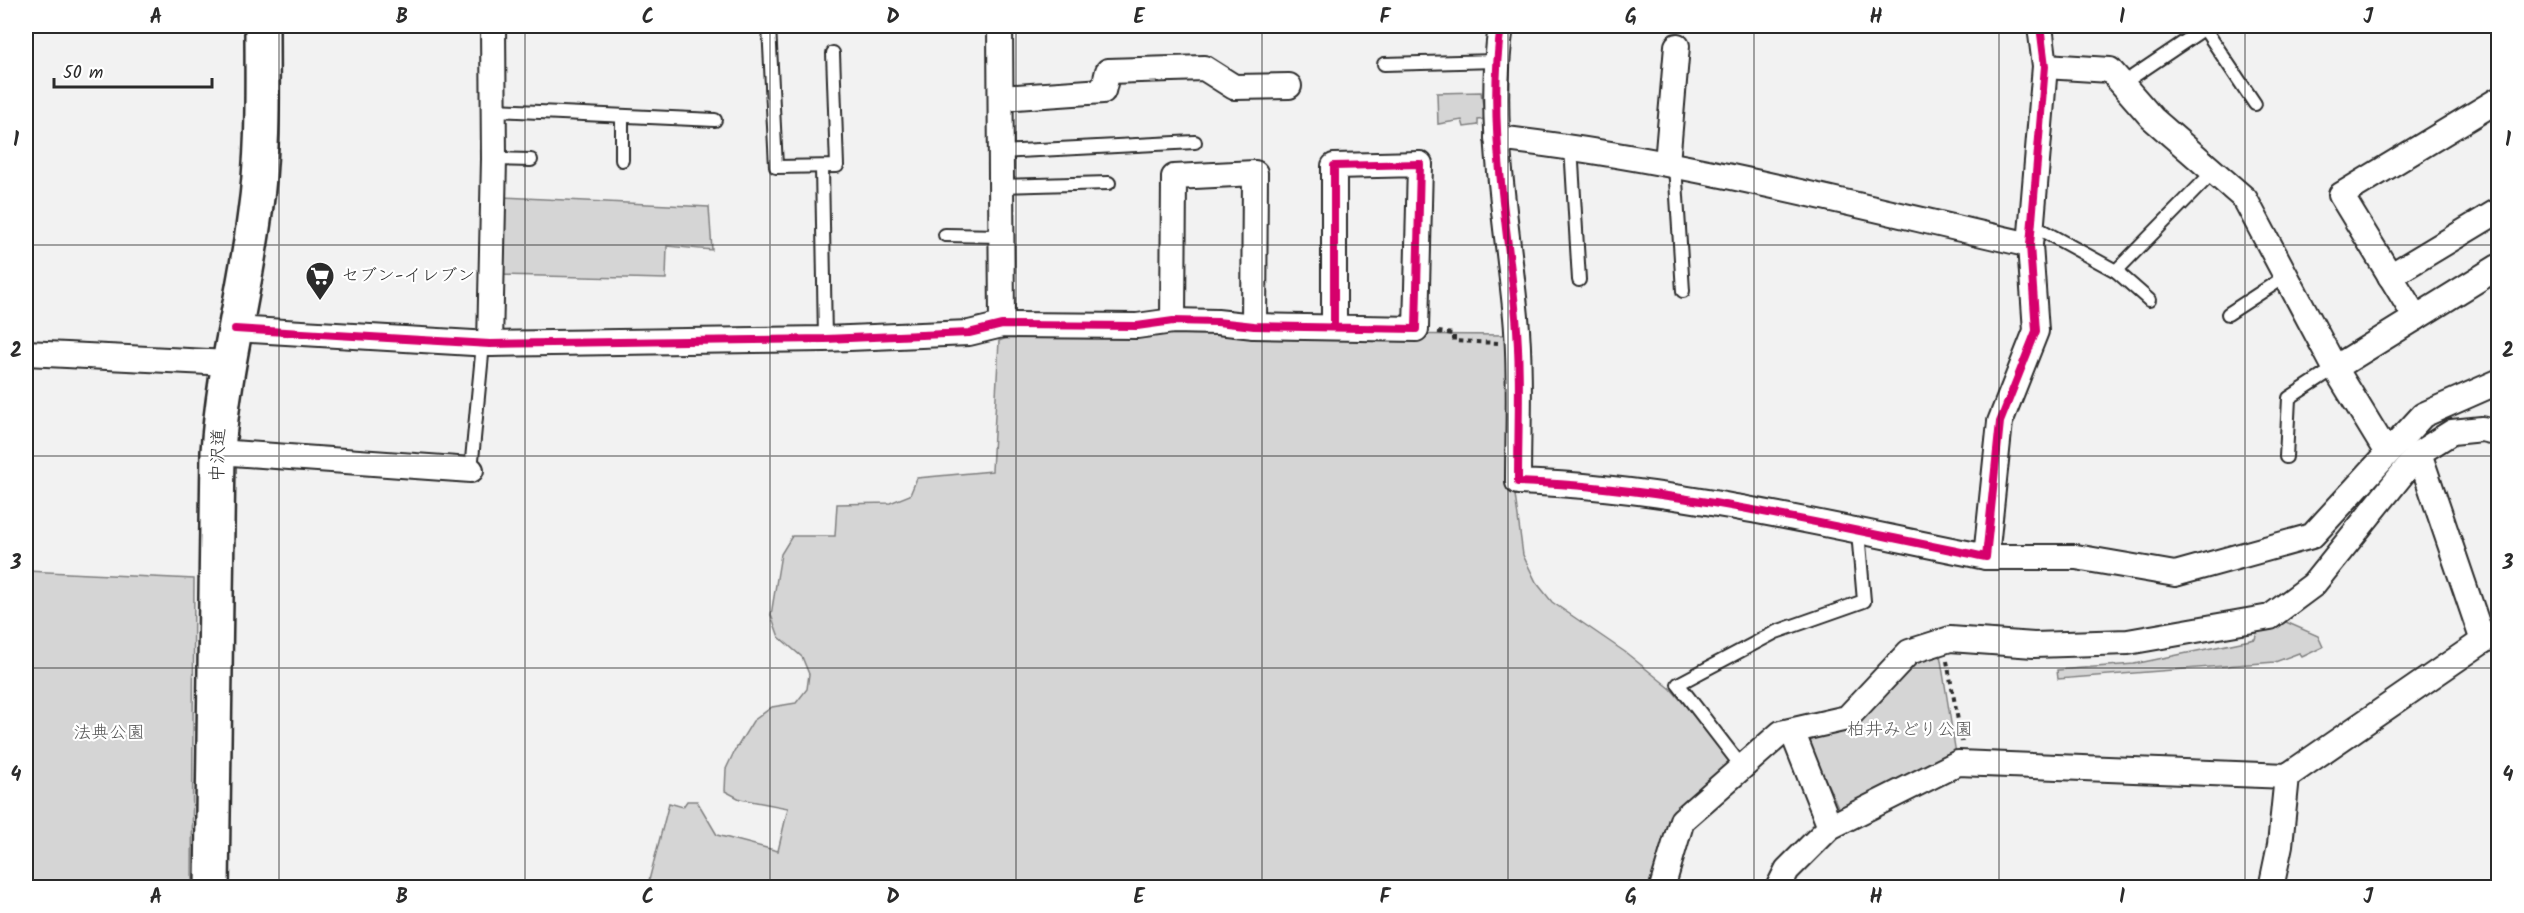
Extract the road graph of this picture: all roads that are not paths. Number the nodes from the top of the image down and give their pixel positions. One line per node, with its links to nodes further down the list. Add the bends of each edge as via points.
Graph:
1 (262, 26): 50 (street, 中沢道, via 256,210)
2 (493, 26): 18 (street)
3 (769, 26): 29 (lane, via 776,167)
4 (1000, 26): 15 (street)
5 (1501, 26): 10 (street)
6 (2040, 26): 12 (street)
7 (2206, 27): 13 (lane); 17 (lane)
8 (1677, 46): 28 (street)
9 (833, 53): 29 (lane, via 837,166)
10 (1496, 61): 11 (lane); 21 (street)
11 (1384, 64)
12 (2045, 66): 13 (street, via 2110,70); 35 (street)
13 (2122, 84): 30 (street, via 2152,118)
14 (1289, 86): 15 (street, via 1234,87 1204,68 1108,71 1103,92)
15 (1001, 99): 24 (street)
16 (2499, 100): 40 (street, via 2341,195)
17 (2255, 105)
18 (494, 110): 19 (lane); 25 (street)
19 (622, 116): 20 (lane); 27 (lane)
20 (715, 120)
21 (1497, 138): 23 (street); 63 (street, via 1517,321 1518,483 1580,484)
22 (1195, 142): 24 (lane)
23 (1571, 146): 28 (street); 41 (lane)
24 (1001, 152): 32 (street)
25 (494, 159): 26 (lane); 52 (street)
26 (531, 160)
27 (622, 160)
28 (1671, 164): 35 (street); 42 (lane)
29 (822, 167): 51 (lane)
30 (2213, 172): 38 (lane); 39 (street, via 2245,199)
31 (1109, 183): 32 (lane)
32 (1001, 186): 36 (street)
33 (2499, 211): 40 (street)
34 (945, 235): 36 (lane)
35 (2031, 235): 38 (lane); 64 (street, via 2036,331 2000,422)
36 (1002, 236): 47 (street)
37 (2499, 267): 45 (street)
38 (2116, 271): 43 (lane)
39 (2286, 276): 44 (lane); 55 (street)
40 (2390, 276): 45 (street)
41 (1579, 280)
42 (1683, 291)
43 (2149, 300)
44 (2228, 314)
45 (2416, 318): 55 (street)
46 (1173, 321): 47 (street, via 1137,326); 48 (street); 48 (street, via 1174,177 1255,173)
47 (1002, 325): 51 (street, via 969,333)
48 (1254, 326): 49 (street)
49 (1334, 327): 49 (street, via 1416,329 1420,164 1334,166)
50 (235, 328): 52 (street); 54 (street, 中沢道)
51 (825, 339): 52 (street)
52 (486, 344): 62 (lane)
53 (26, 353): 54 (street)
54 (229, 363): 58 (street, 中沢道)
55 (2335, 368): 59 (street); 61 (lane, via 2289,399)
56 (2499, 382): 59 (street, via 2423,415)
57 (2499, 433): 60 (street, via 2482,429 2452,432)
58 (218, 452): 62 (street); 70 (street, 中沢道)
59 (2387, 453): 64 (street, via 2312,536 2175,574 2076,557)
60 (2419, 453): 65 (street); 66 (street, via 2313,585 2270,617 2128,642 2034,645 1950,639 1909,652 1847,718)
61 (2286, 457)
62 (471, 470)
63 (1858, 532): 64 (street); 67 (lane, via 1864,601 1776,632 1678,684)
64 (1986, 556)
65 (2491, 638): 68 (street)
66 (1792, 731): 67 (street, via 1781,733); 69 (street)
67 (1742, 767): 71 (street, via 1682,820)
68 (2287, 776): 69 (street, via 1958,763); 73 (street)
69 (1830, 827): 72 (street, via 1787,870)
70 (212, 888)
71 (1662, 888)
72 (1778, 888)
73 (2271, 888)

